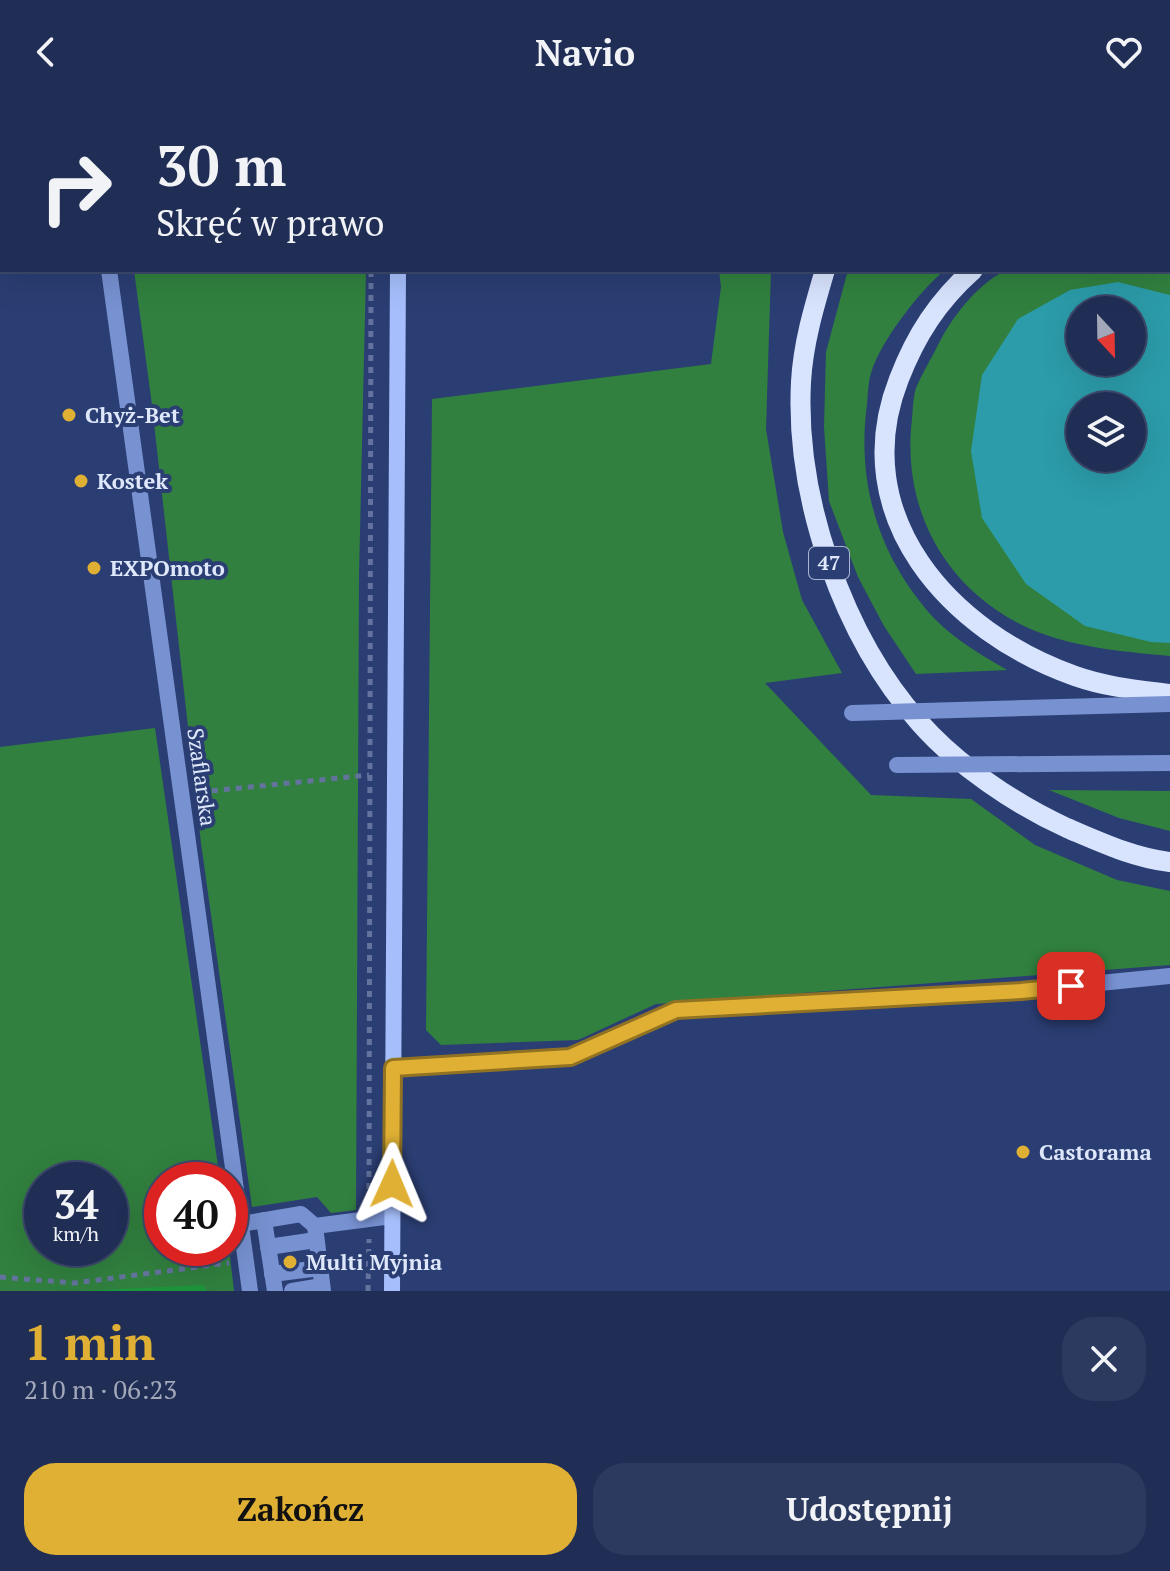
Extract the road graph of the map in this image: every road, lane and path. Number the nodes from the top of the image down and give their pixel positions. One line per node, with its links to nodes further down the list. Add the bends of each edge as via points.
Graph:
1 (109, 272): 13 (street, Szaflarska)
2 (371, 272): 12 (path)
3 (398, 272): 11 (street)
4 (824, 272): 14 (main road, 47, via 801,383 806,475 832,574 861,639 920,723 1008,796 1106,844)
5 (971, 272): 6 (main road, via 931,314 891,397 883,465 902,532 937,588 992,634 1075,676)
6 (1170, 694)
7 (1170, 704): 8 (street, bridge)
8 (852, 713)
9 (1170, 763): 10 (street, bridge)
10 (897, 765)
11 (394, 772): 12 (path); 16 (street)
12 (369, 774): 13 (path); 20 (path)
13 (182, 794): 17 (street, Szaflarska)
14 (1170, 862)
15 (1170, 976): 16 (street, via 1021,991 676,1010 570,1057)
16 (393, 1068): 18 (street)
17 (232, 1162)
18 (392, 1216): 20 (street); 33 (street)
19 (264, 1220): 21 (street); 22 (street, via 301,1214); 23 (street)
20 (369, 1221): 22 (street); 32 (path)
21 (248, 1223)
22 (316, 1233): 23 (street); 26 (street)
23 (268, 1247): 28 (street)
24 (207, 1266): 27 (path, via 74,1283)
25 (247, 1266): 30 (street, Szaflarska)
26 (320, 1268): 28 (street); 29 (street)
27 (0, 1277)
28 (273, 1283)
29 (323, 1289): 31 (street)
30 (250, 1291)
31 (292, 1291)
32 (368, 1291)
33 (392, 1291)

